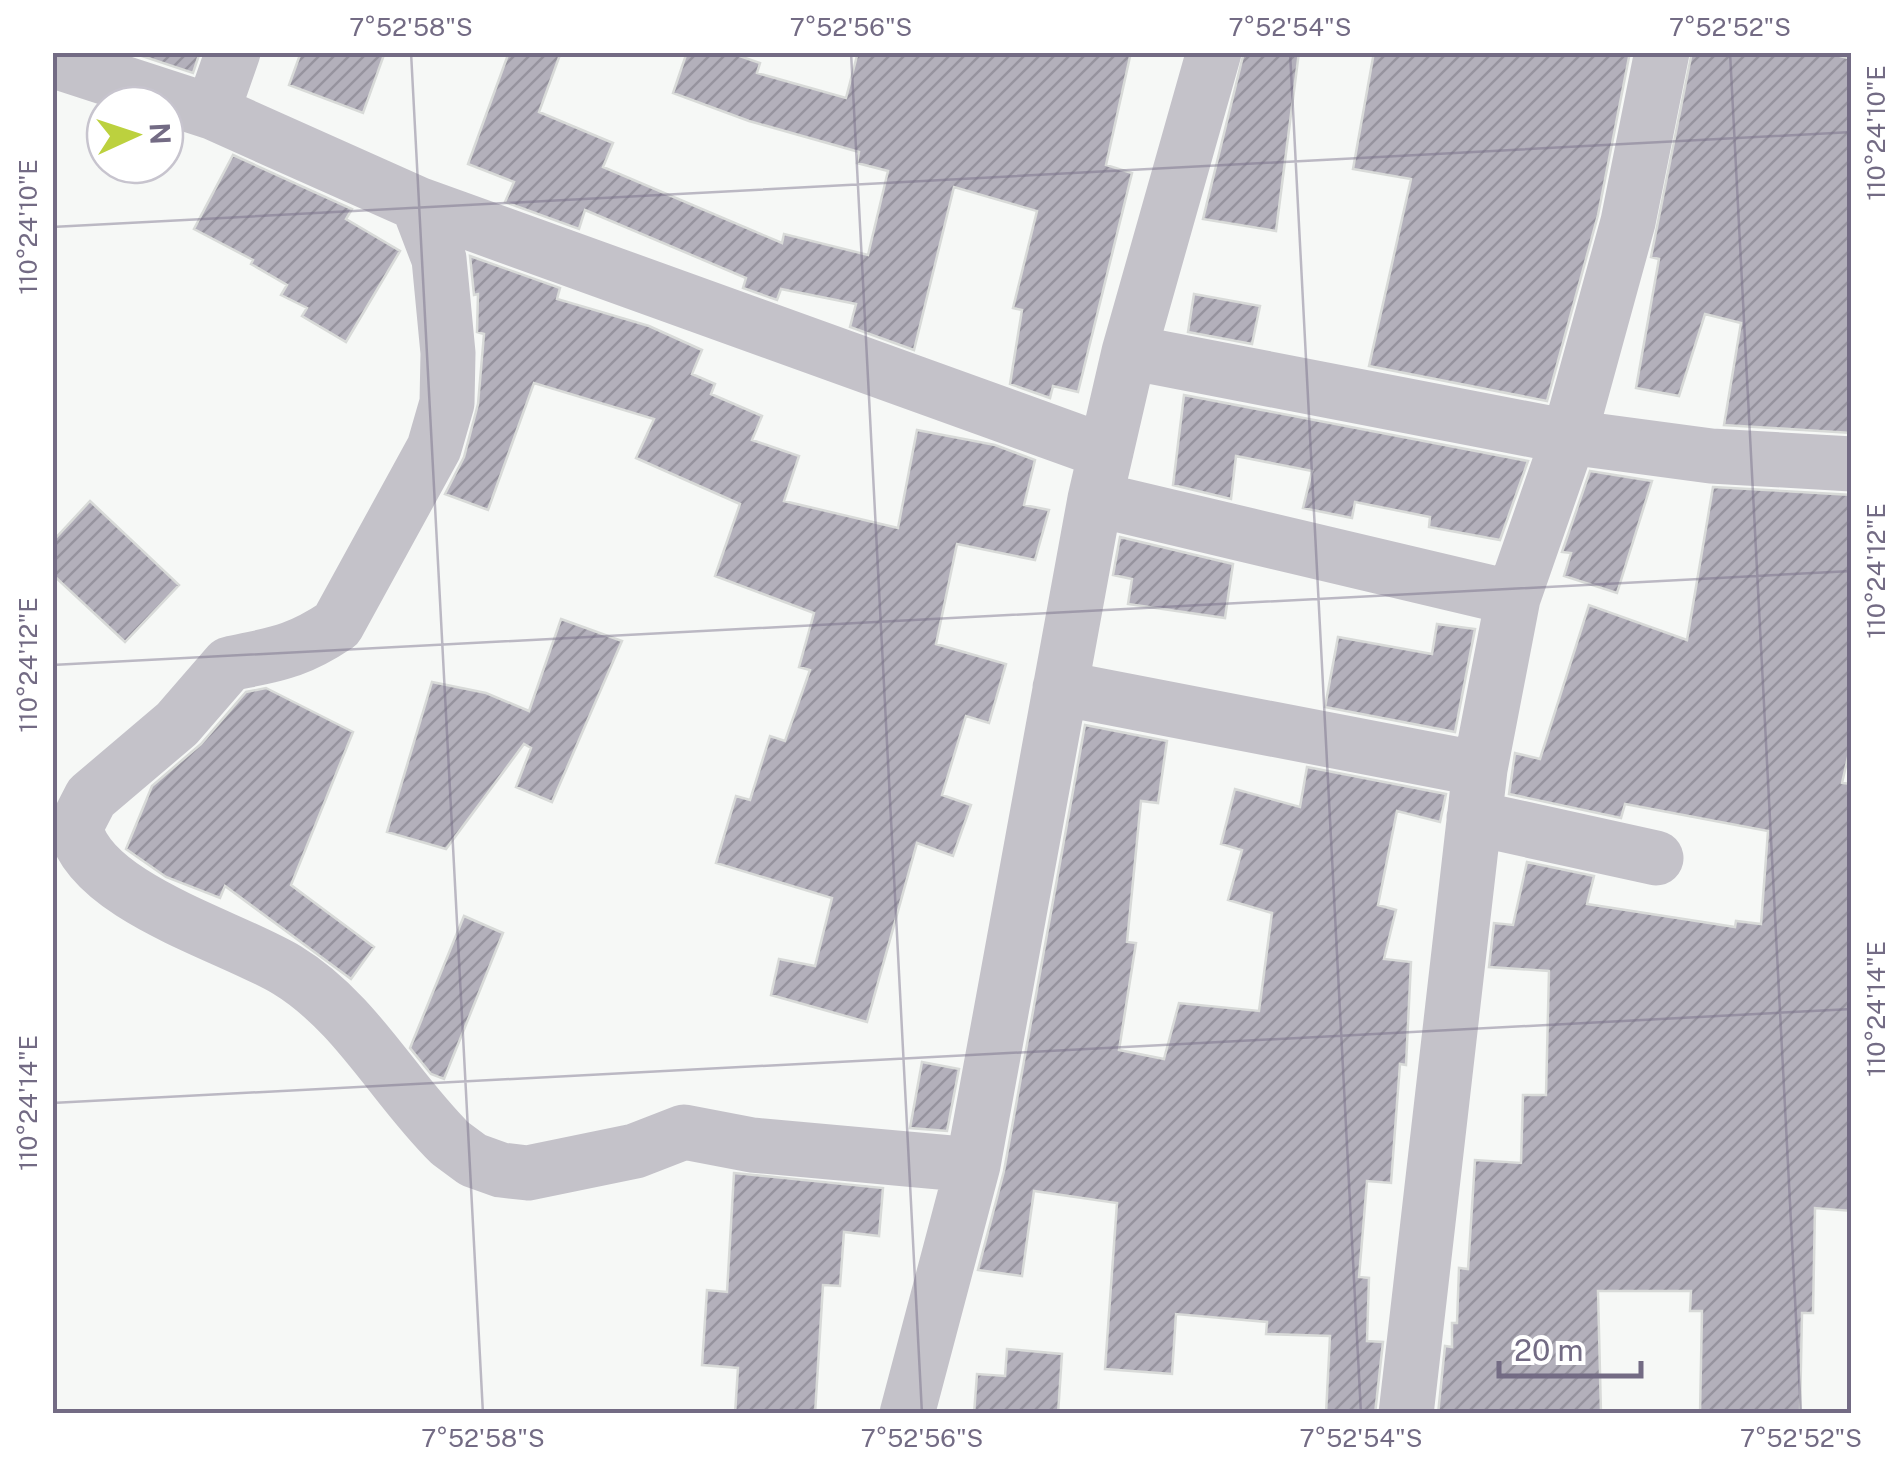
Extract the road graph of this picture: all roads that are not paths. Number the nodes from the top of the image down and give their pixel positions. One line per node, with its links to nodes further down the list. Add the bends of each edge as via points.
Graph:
1 (233, 52): 5 (street)
2 (1214, 52): 7 (street)
3 (1662, 52): 8 (street, via 1628,222)
4 (52, 60): 5 (street)
5 (212, 112): 6 (street)
6 (418, 204): 10 (street); 15 (street, via 440,260 448,353 447,403 434,448 337,625 264,661 229,664 176,724 91,798 75,828 79,846 91,863 135,893 287,970 320,996 450,1143 501,1170 528,1173 684,1132)
7 (1129, 352): 8 (street); 10 (street)
8 (1569, 437): 9 (street, via 1711,456); 11 (street)
9 (1852, 464)
10 (1100, 476): 11 (street); 12 (street)
11 (1513, 598): 13 (street)
12 (1060, 688): 13 (street); 15 (street)
13 (1477, 793): 14 (street); 17 (street)
14 (1656, 858)
15 (973, 1164): 16 (street)
16 (907, 1414)
17 (1406, 1414)

